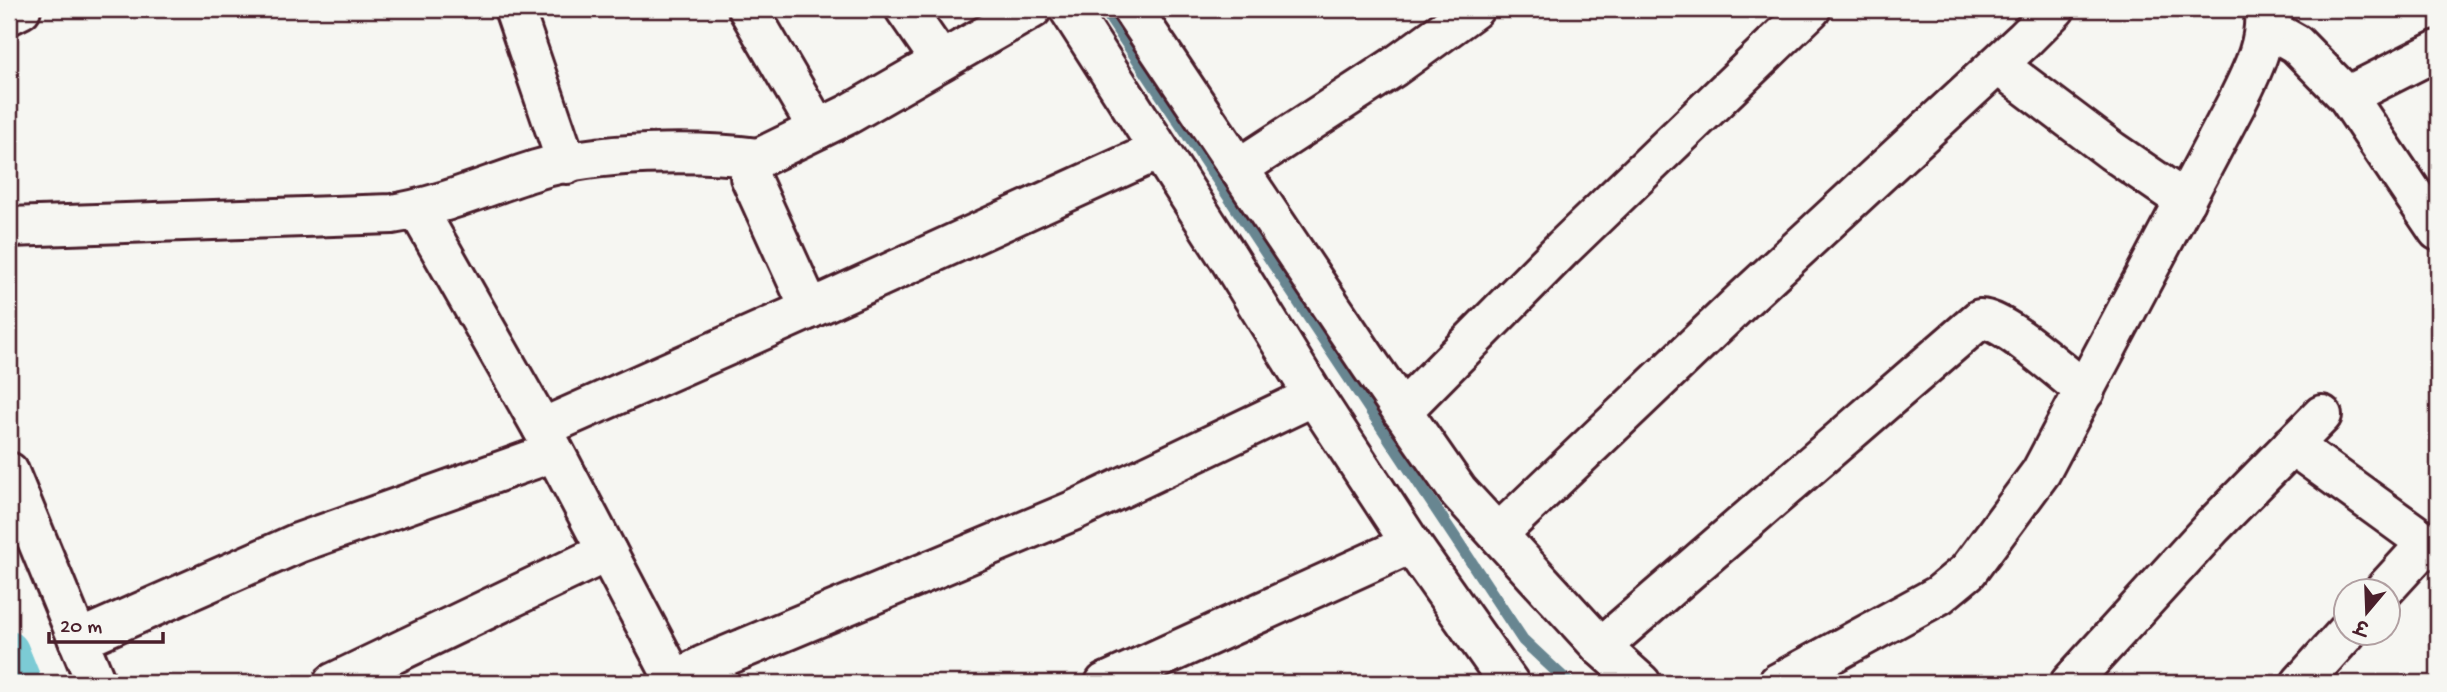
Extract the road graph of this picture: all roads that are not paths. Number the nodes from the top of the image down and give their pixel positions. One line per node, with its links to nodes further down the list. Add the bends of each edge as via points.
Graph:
1 (21, 9): 11 (street)
2 (514, 9): 20 (street)
3 (748, 9): 17 (street)
4 (905, 9): 14 (street)
5 (1032, 9): 14 (street)
6 (1069, 9): 18 (street)
7 (1132, 9): 21 (street)
8 (1474, 9): 21 (street)
9 (1811, 9): 30 (street)
10 (2055, 9): 15 (street)
11 (9, 15)
12 (2267, 15): 16 (street); 23 (street, via 2257,59)
13 (2438, 50): 16 (street)
14 (941, 61): 17 (street)
15 (1998, 65): 23 (street); 35 (street)
16 (2347, 96): 22 (street)
17 (818, 129): 19 (street)
18 (1159, 150): 27 (street); 29 (street)
19 (759, 158): 20 (street, via 674,154); 27 (street, via 750,177)
20 (567, 164): 24 (street)
21 (1239, 168): 30 (street)
22 (2423, 180): 26 (street)
23 (2185, 201): 28 (street)
24 (418, 210): 25 (street, via 287,219); 32 (street)
25 (9, 227)
26 (2438, 231)
27 (810, 309): 32 (street)
28 (2085, 391): 42 (street, via 2007,329 1980,319); 49 (street, via 2041,472 1968,571 1939,595)
29 (1314, 396): 36 (street); 43 (street, via 1075,510)
30 (1402, 411): 35 (street, via 1458,491)
31 (2322, 415): 33 (street)
32 (548, 440): 38 (street); 40 (street)
33 (2292, 446): 37 (street); 50 (street)
34 (9, 472): 40 (street)
35 (1498, 534): 42 (street)
36 (1410, 544): 46 (street); 47 (street)
37 (2433, 547): 39 (street)
38 (607, 552): 43 (street); 45 (street)
39 (2400, 576)
40 (78, 640): 44 (street)
41 (2334, 646): 51 (street)
42 (1601, 647): 48 (street)
43 (673, 682)
44 (96, 683)
45 (333, 683)
46 (1105, 683)
47 (1509, 683)
48 (1642, 683)
49 (1778, 683)
50 (2070, 683)
51 (2301, 683)

